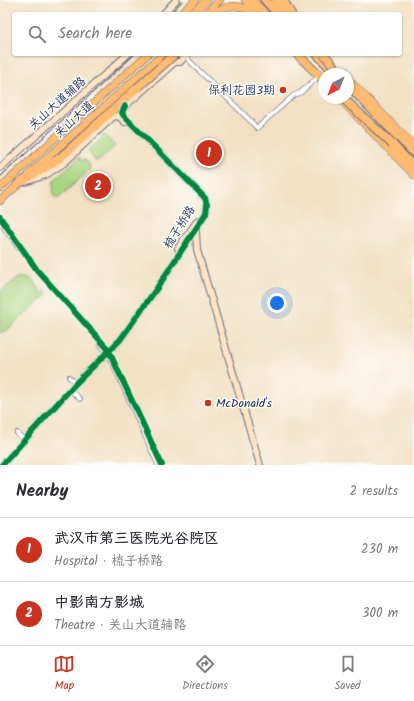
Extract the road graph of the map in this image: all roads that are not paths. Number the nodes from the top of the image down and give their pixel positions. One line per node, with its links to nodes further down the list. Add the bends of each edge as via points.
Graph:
1 (176, 0): 9 (street)
2 (195, 0): 10 (main road)
3 (207, 0): 11 (main road)
4 (220, 0): 12 (main road)
5 (245, 0): 15 (main road)
6 (252, 0): 16 (highway)
7 (264, 0): 17 (highway)
8 (278, 1): 18 (main road); 19 (highway)
9 (166, 12)
10 (183, 12)
11 (193, 12)
12 (207, 12)
13 (215, 12): 14 (main road, via 222,7 237,5)
14 (251, 12)
15 (255, 12)
16 (263, 12)
17 (276, 12)
18 (286, 12)
19 (289, 12)
20 (126, 56): 46 (street, 关山大道辅路)
21 (146, 56): 49 (main road, 关山大道)
22 (161, 56): 48 (main road, 关山大道)
23 (185, 56): 29 (street, via 180,62)
24 (187, 56): 34 (street, via 209,82 257,128 294,95)
25 (298, 56): 33 (highway)
26 (306, 56): 32 (highway)
27 (319, 56): 30 (highway)
28 (325, 56): 31 (highway, bridge)
29 (175, 58): 40 (street); 48 (highway, bridge, via 137,88 60,158)
30 (331, 68)
31 (336, 68)
32 (318, 72)
33 (318, 73)
34 (318, 80)
35 (354, 85): 43 (main road)
36 (354, 91): 44 (highway)
37 (345, 104): 47 (main road)
38 (349, 104): 42 (highway, bridge)
39 (353, 104): 42 (highway, bridge)
40 (125, 106): 41 (street); 53 (street, 梳子桥路, via 122,113 124,116 206,201 206,213)
41 (112, 118): 48 (street, via 64,163 46,176); 55 (street, 梳子桥路, via 121,118 200,198 204,206 201,216)
42 (392, 144): 45 (highway)
43 (414, 146)
44 (414, 153)
45 (414, 167)
46 (0, 168)
47 (414, 175)
48 (18, 184): 50 (main road, 关山大道)
49 (0, 188)
50 (0, 201)
51 (0, 217): 55 (street, via 37,270)
52 (0, 222): 55 (street, via 36,272)
53 (196, 231): 54 (street, 梳子桥路); 66 (street, via 197,250)
54 (182, 251): 55 (street, 梳子桥路, via 137,317); 65 (street, via 189,248 196,253)
55 (108, 351): 57 (street, 梳子桥路); 63 (street); 64 (street)
56 (69, 377): 57 (street)
57 (76, 383): 58 (street, 梳子桥路)
58 (69, 389): 59 (street); 61 (street, 梳子桥路)
59 (80, 399)
60 (17, 433): 61 (street)
61 (24, 440): 62 (street, 梳子桥路)
62 (2, 465)
63 (158, 465)
64 (162, 465)
65 (257, 465)
66 (260, 465)

